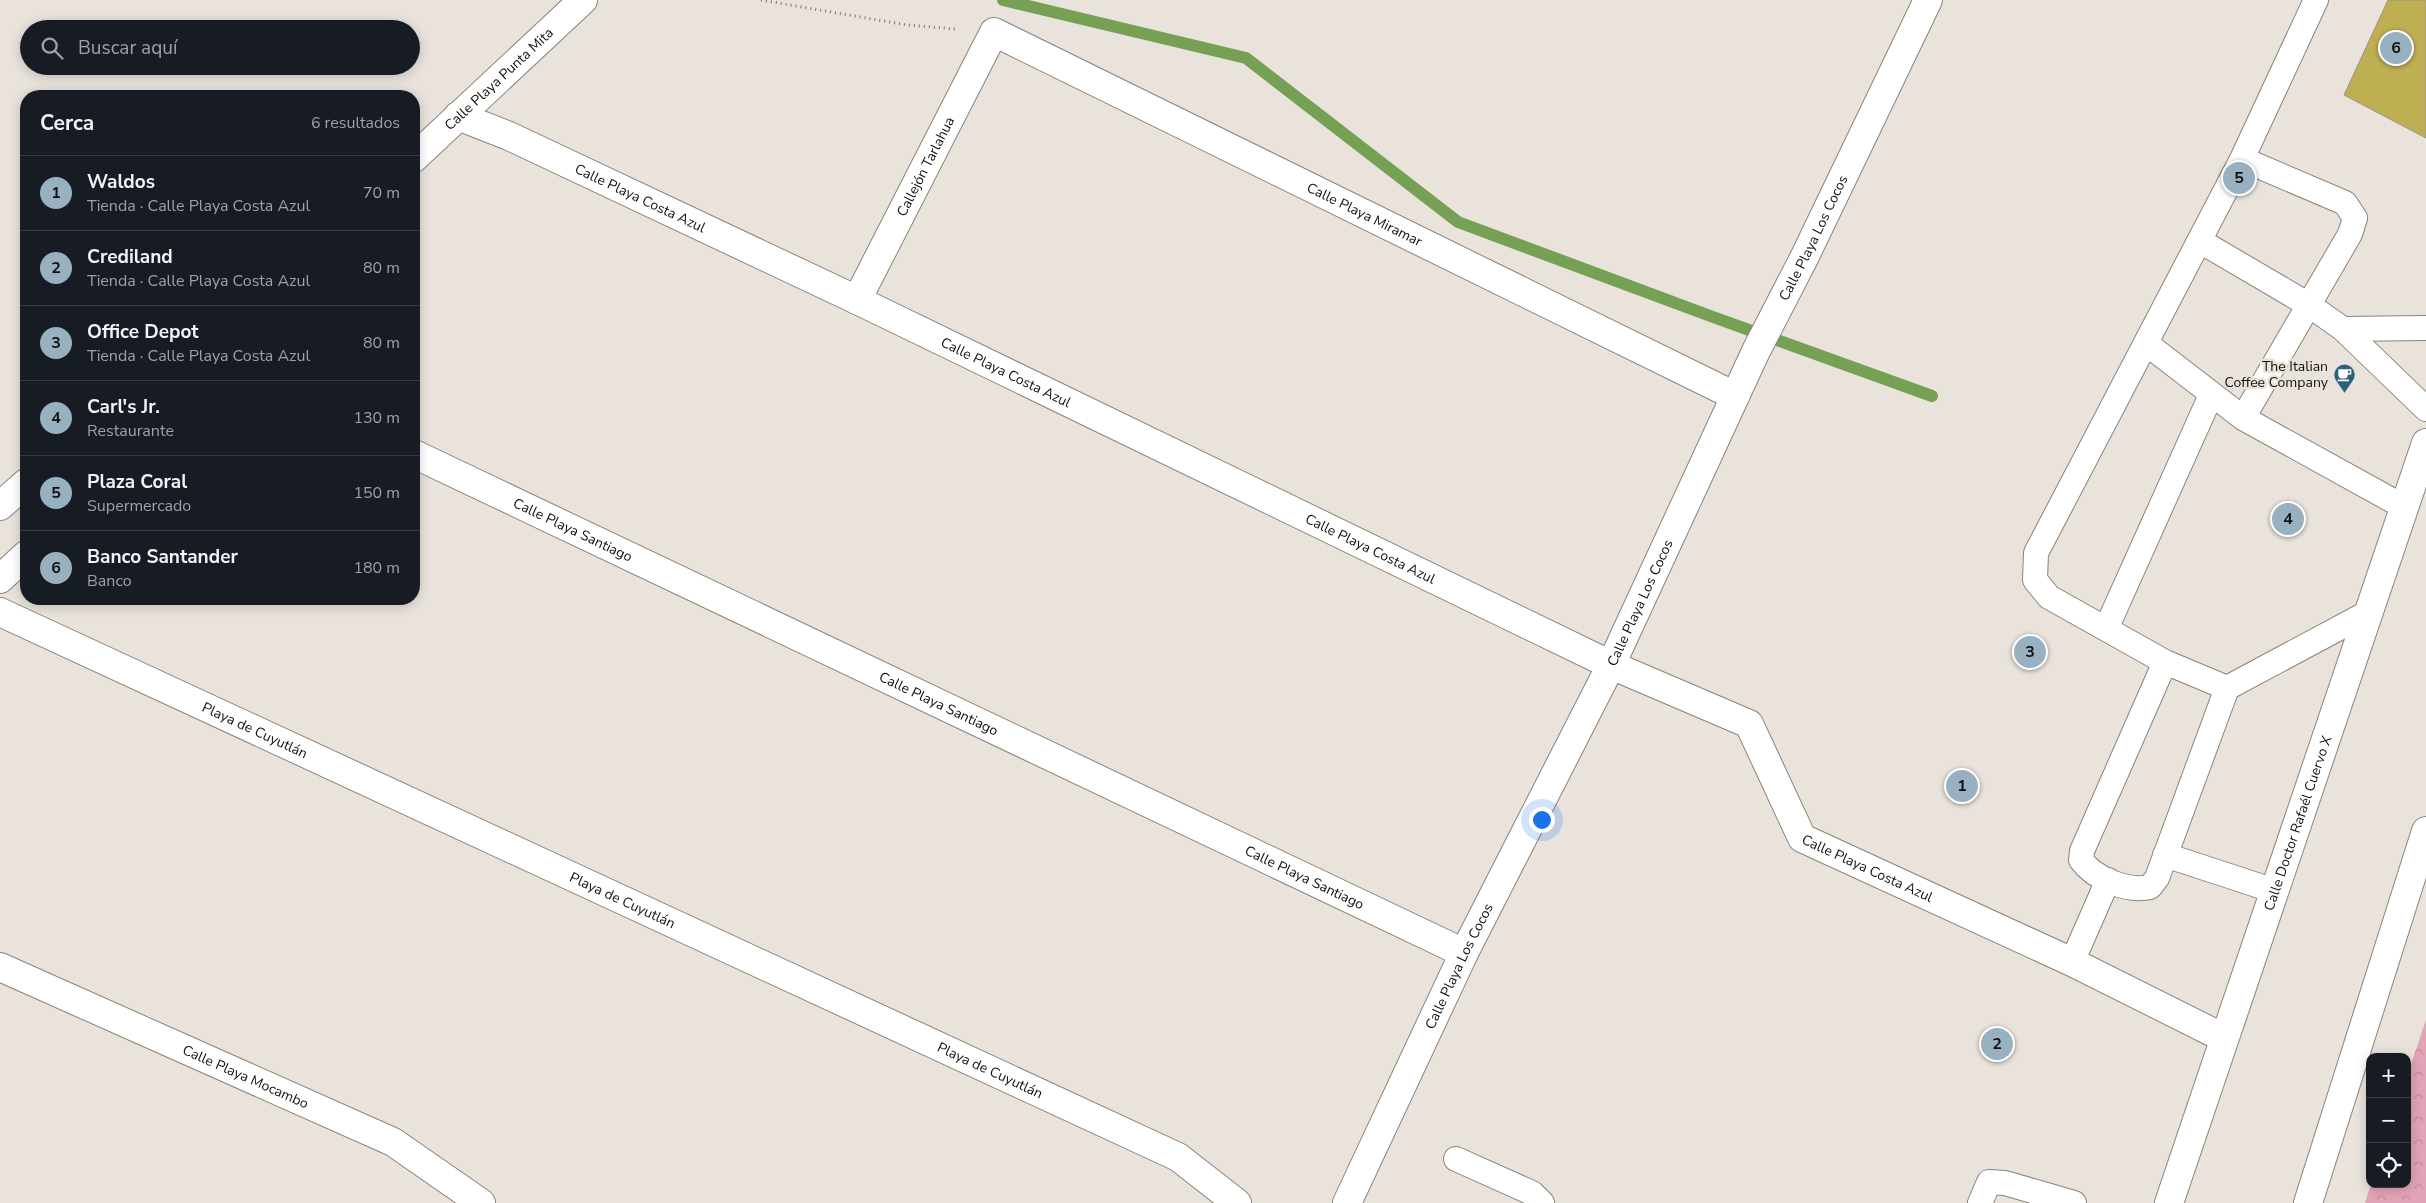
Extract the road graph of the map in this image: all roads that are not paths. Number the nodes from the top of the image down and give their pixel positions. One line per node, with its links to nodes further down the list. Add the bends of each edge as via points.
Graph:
1 (583, 0): 5 (street, Calle Playa Punta Mita)
2 (1928, 0): 15 (street, Calle Playa Los Cocos)
3 (2316, 0): 7 (lane)
4 (994, 32): 9 (street, Callejón Tarlahua); 15 (street, Calle Playa Miramar)
5 (458, 116): 6 (street, Calle Playa Punta Mita); 9 (street, Calle Playa Costa Azul, via 509,136)
6 (420, 152)
7 (2242, 159): 8 (lane); 10 (lane, via 2344,204 2354,218 2350,234)
8 (2200, 241): 10 (lane); 13 (lane)
9 (857, 300): 29 (street, Calle Playa Costa Azul)
10 (2310, 305): 12 (lane); 17 (lane)
11 (2426, 328): 12 (lane)
12 (2343, 329): 16 (lane)
13 (2146, 344): 14 (lane); 27 (lane, via 2036,552 2035,580 2049,597)
14 (2211, 395): 17 (lane); 27 (lane)
15 (1735, 396): 29 (street, Calle Playa Los Cocos)
16 (2426, 408)
17 (2243, 418): 22 (lane)
18 (2426, 443): 22 (street, Calle Doctor Rafaél Cuervo X)
19 (420, 457): 35 (street, Calle Playa Santiago)
20 (20, 488): 21 (street)
21 (0, 506)
22 (2404, 508): 26 (street, Calle Doctor Rafaél Cuervo X)
23 (20, 561): 24 (street)
24 (0, 579)
25 (0, 612): 41 (street, Playa de Cuyutlán, via 1178,1157)
26 (2369, 612): 30 (lane); 34 (street, Calle Doctor Rafaél Cuervo X)
27 (2106, 629): 28 (lane)
28 (2164, 662): 30 (lane); 33 (lane, via 2082,851 2081,860 2086,867)
29 (1611, 665): 35 (street, Calle Playa Los Cocos); 36 (street, Calle Playa Costa Azul, via 1749,724 1802,838)
30 (2227, 688): 32 (lane)
31 (2426, 831): 47 (street)
32 (2165, 856): 33 (lane, via 2150,887 2137,890); 34 (lane)
33 (2108, 880): 36 (lane)
34 (2275, 891): 38 (street, Calle Doctor Rafaél Cuervo X)
35 (1464, 953): 42 (street, Calle Playa Los Cocos)
36 (2072, 962): 38 (street, Calle Playa Costa Azul)
37 (0, 967): 40 (street, Calle Playa Mocambo, via 394,1142)
38 (2224, 1038): 46 (street, Calle Doctor Rafaél Cuervo X)
39 (1456, 1159): 43 (lane, via 1532,1193)
40 (481, 1203)
41 (1237, 1203)
42 (1347, 1203)
43 (1542, 1203)
44 (1980, 1203): 45 (lane, via 1989,1182 2004,1183)
45 (2074, 1203)
46 (2170, 1203)
47 (2308, 1203)

